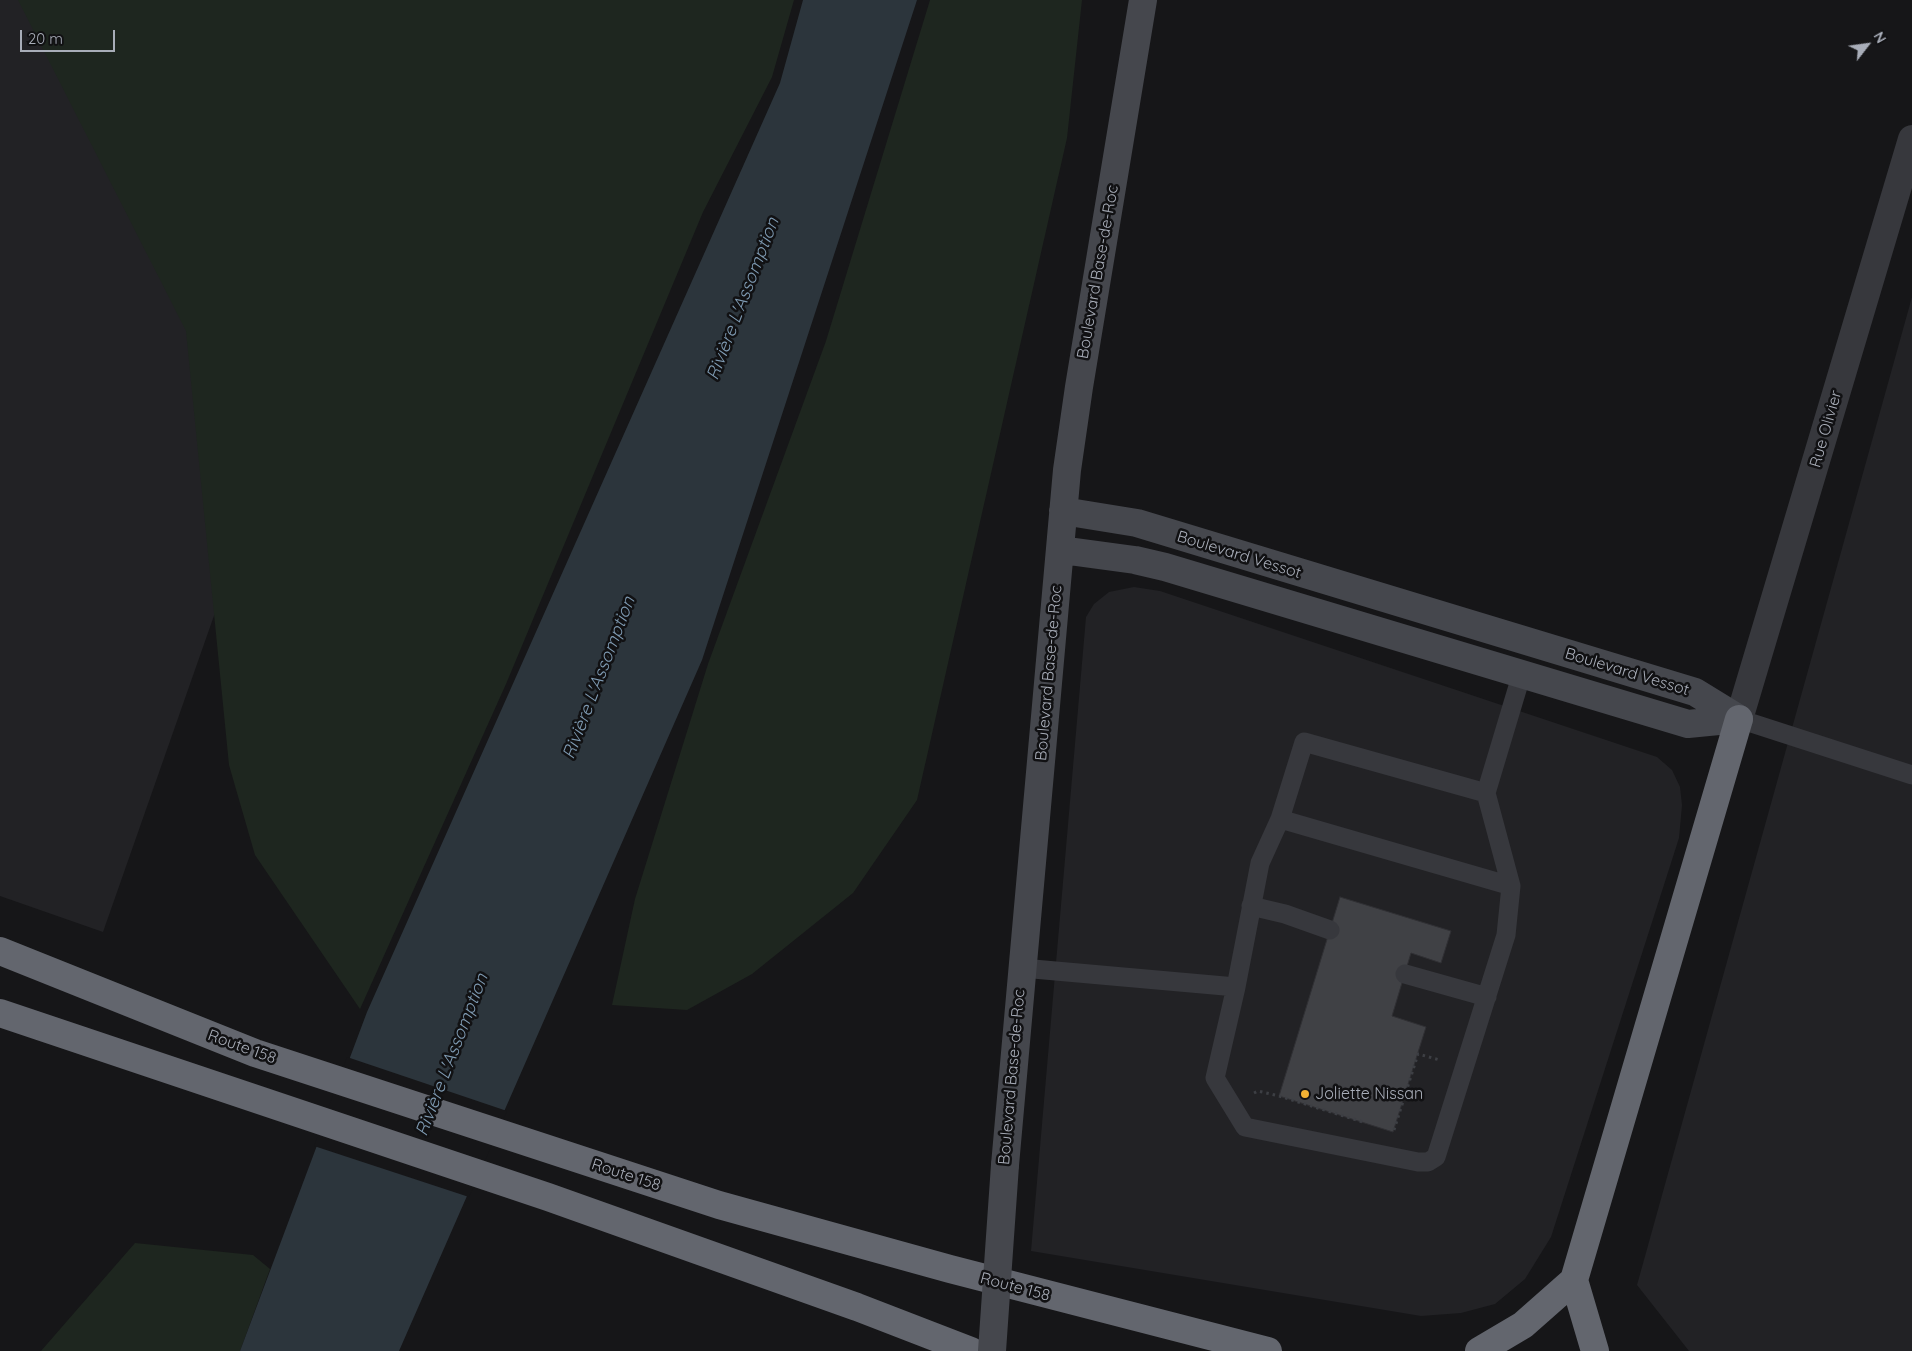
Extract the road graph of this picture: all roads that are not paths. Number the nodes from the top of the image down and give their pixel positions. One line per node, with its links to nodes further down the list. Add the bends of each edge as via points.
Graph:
1 (1143, 0): 3 (street, Boulevard Base-de-Roc, via 1079,387)
2 (1912, 138): 6 (street, Rue Olivier)
3 (1064, 511): 4 (street, Boulevard Base-de-Roc); 6 (street, Boulevard Vessot, via 1137,523 1695,692)
4 (1061, 550): 5 (street, Boulevard Vessot, via 1165,567); 14 (street, Boulevard Base-de-Roc)
5 (1522, 673): 6 (street, Boulevard Vessot, via 1688,724); 8 (lane)
6 (1739, 719): 7 (lane); 19 (highway)
7 (1912, 774)
8 (1486, 794): 9 (lane, via 1304,742); 10 (lane)
9 (1280, 819): 10 (lane); 11 (lane, via 1260,863)
10 (1511, 886): 17 (lane, via 1506,935)
11 (1251, 906): 12 (lane); 16 (lane)
12 (1330, 930)
13 (0, 952): 22 (highway, Route 158, via 255,1053 719,1205 878,1250)
14 (1022, 968): 16 (lane); 21 (street, Boulevard Base-de-Roc, bridge)
15 (1405, 974): 17 (lane)
16 (1236, 987): 17 (lane, via 1215,1078 1245,1127 1428,1162 1439,1153)
17 (1487, 997)
18 (0, 1013): 20 (highway, via 548,1198 821,1294)
19 (1574, 1280): 23 (highway, via 1523,1325); 24 (highway)
20 (971, 1351)
21 (992, 1351)
22 (1268, 1351)
23 (1479, 1351)
24 (1595, 1351)

